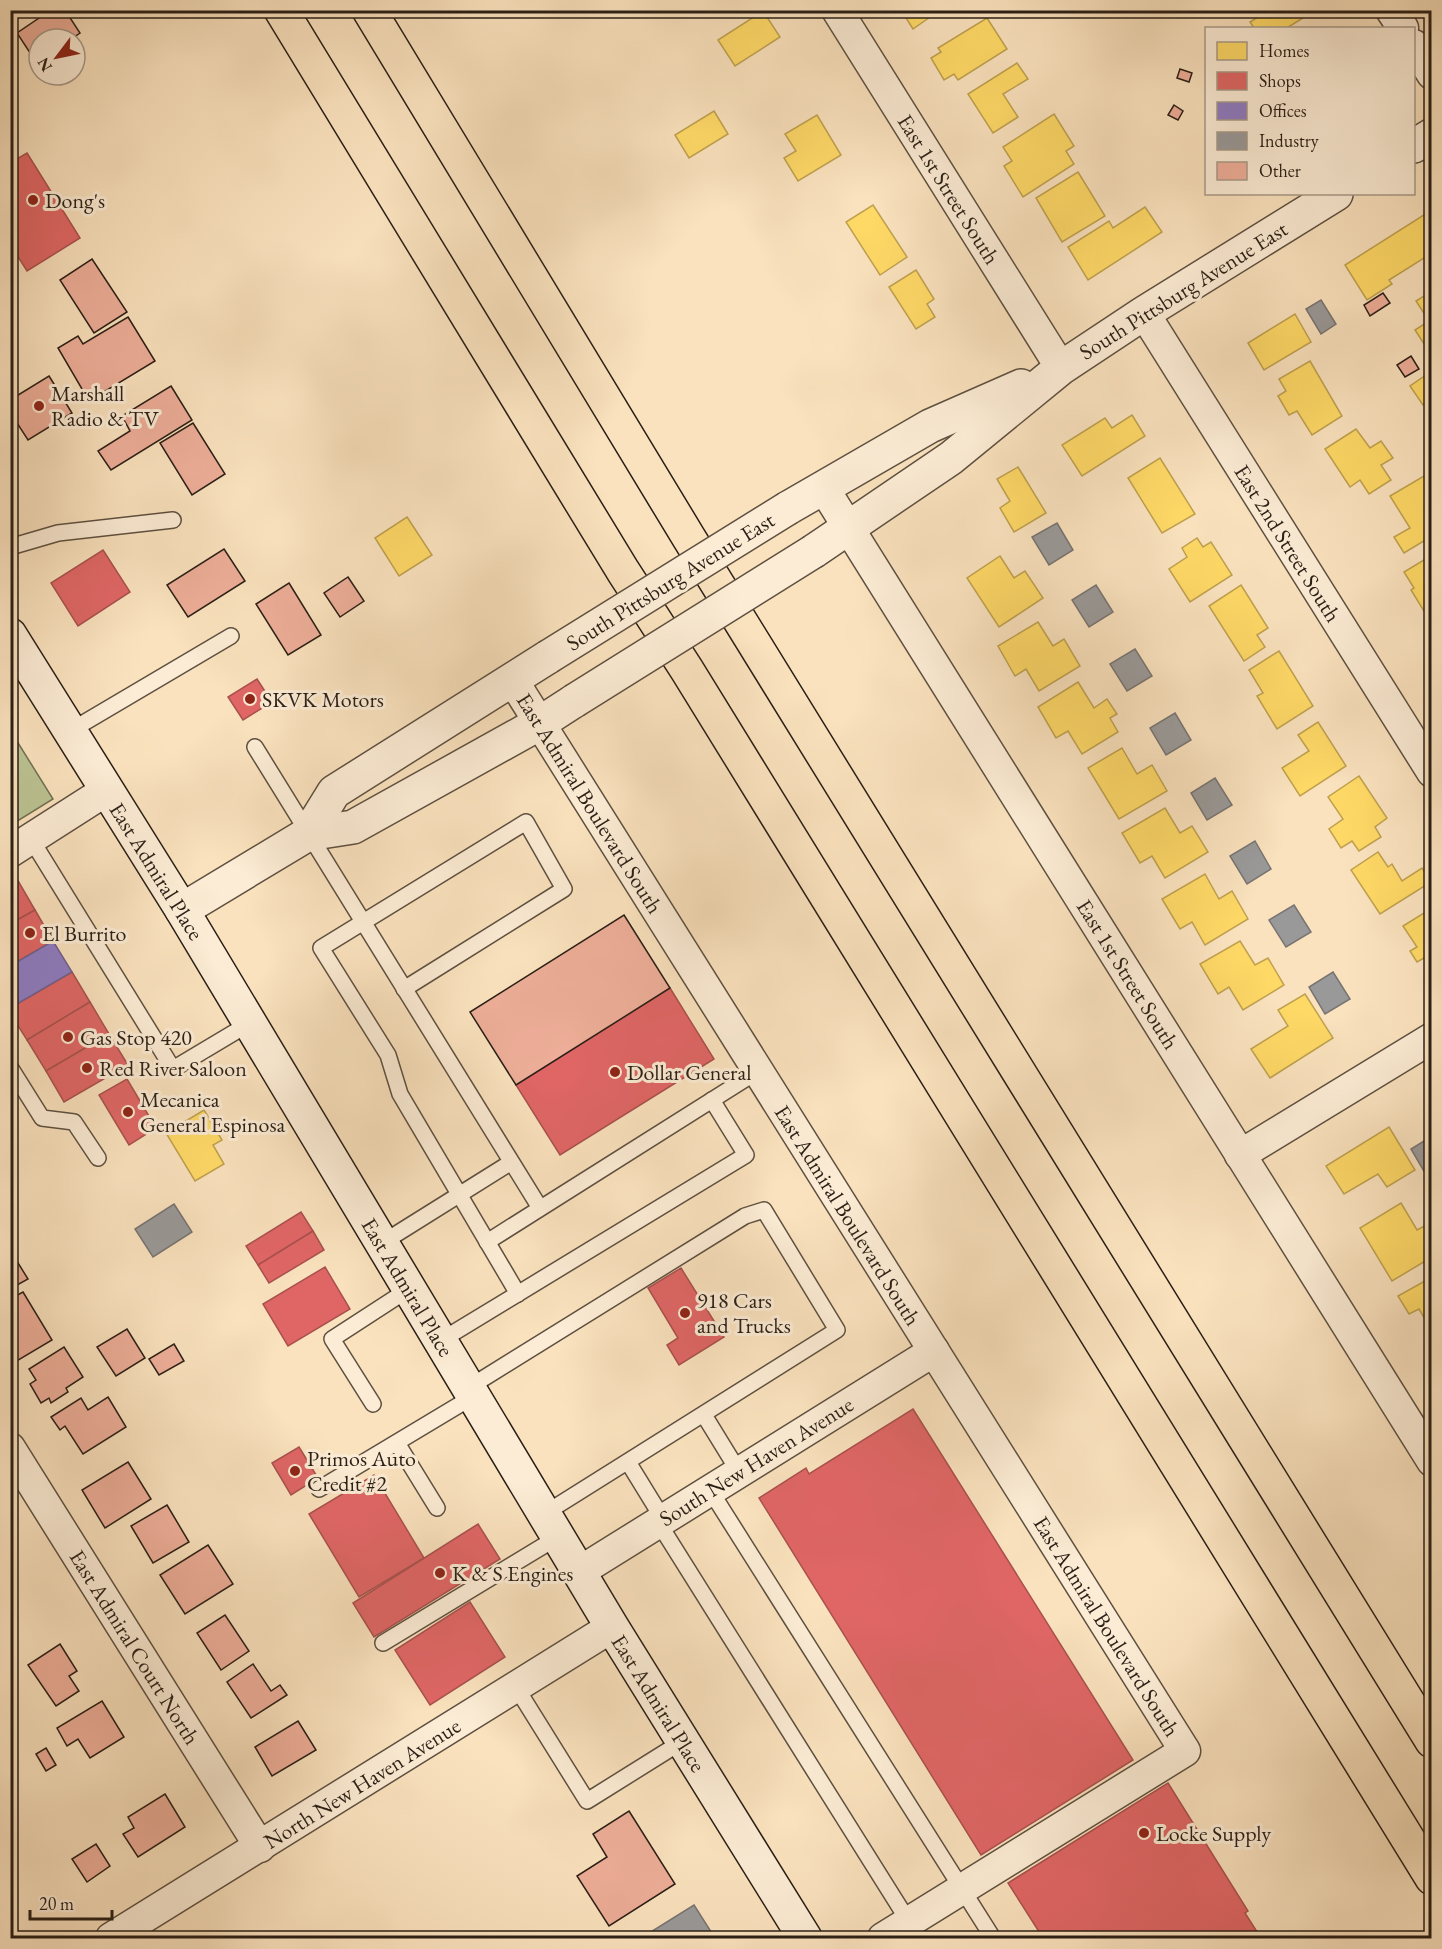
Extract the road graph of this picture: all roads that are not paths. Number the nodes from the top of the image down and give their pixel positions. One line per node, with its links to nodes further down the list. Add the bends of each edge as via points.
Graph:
1 (281, 10): 66 (highway)
2 (369, 10): 64 (highway, via 689,538)
3 (837, 10): 12 (street, East 1st Street South)
4 (1391, 10): 5 (street)
5 (1402, 27)
6 (1415, 48): 7 (street)
7 (1431, 74)
8 (1431, 135): 9 (street)
9 (1415, 145)
10 (1334, 195): 11 (street, South Pittsburg Avenue East)
11 (1144, 313): 12 (street, South Pittsburg Avenue East); 23 (street, East 2nd Street South)
12 (1061, 368): 13 (street, South Pittsburg Avenue East, via 930,426); 15 (street, South Pittsburg Avenue East, via 951,458)
13 (824, 487): 15 (street, East 1st Street South); 19 (street, South Pittsburg Avenue East, bridge)
14 (173, 520): 16 (lane, via 58,533)
15 (849, 528): 20 (street, South Pittsburg Avenue East, bridge); 35 (street, East 1st Street South)
16 (10, 547)
17 (10, 635): 21 (street, East Admiral Place)
18 (231, 636): 21 (lane)
19 (512, 679): 20 (street, East Admiral Boulevard South); 25 (street, South Pittsburg Avenue East, via 334,792)
20 (540, 723): 25 (street, South Pittsburg Avenue East, via 353,827); 33 (street, East Admiral Boulevard South)
21 (70, 731): 24 (street, East Admiral Place)
22 (255, 747): 25 (lane)
23 (1431, 772)
24 (107, 790): 26 (street); 27 (street, East Admiral Place)
25 (308, 834): 27 (street, South Pittsburg Avenue East); 28 (lane)
26 (21, 845): 30 (lane, via 173,1069)
27 (182, 910): 30 (street, East Admiral Place)
28 (363, 922): 29 (lane); 29 (lane, via 526,822 564,889); 38 (lane, via 321,948 388,1055 400,1094)
29 (404, 989): 37 (lane)
30 (250, 1023): 41 (street, East Admiral Place)
31 (1431, 1038): 35 (street)
32 (10, 1067): 36 (lane, via 42,1118 74,1122)
33 (758, 1071): 34 (lane); 45 (street, East Admiral Boulevard South)
34 (712, 1100): 39 (lane); 43 (lane, via 746,1155)
35 (1240, 1155): 51 (street, East 1st Street South)
36 (98, 1158)
37 (510, 1163): 38 (lane); 39 (lane)
38 (459, 1195): 40 (lane); 41 (lane)
39 (540, 1208): 40 (lane)
40 (487, 1242): 43 (lane)
41 (382, 1244): 42 (street, East Admiral Place)
42 (409, 1289): 44 (street, East Admiral Place); 47 (lane, via 332,1339)
43 (518, 1294): 44 (lane)
44 (440, 1341): 46 (street, East Admiral Place)
45 (934, 1352): 53 (street, South New Haven Avenue); 67 (street, East Admiral Boulevard South, via 1185,1750)
46 (471, 1392): 48 (lane, via 745,1216 764,1210 837,1330); 49 (lane); 58 (street, East Admiral Place)
47 (372, 1404)
48 (704, 1415): 52 (lane); 53 (lane)
49 (398, 1443): 54 (lane); 56 (lane)
50 (10, 1448): 65 (street, East Admiral Court North)
51 (1431, 1461)
52 (628, 1462): 57 (lane); 58 (lane)
53 (739, 1472): 55 (street, South New Haven Avenue)
54 (320, 1489)
55 (710, 1490): 57 (street, South New Haven Avenue); 67 (lane)
56 (437, 1508)
57 (660, 1521): 59 (street, South New Haven Avenue); 68 (lane)
58 (551, 1526): 59 (street, East Admiral Place); 61 (lane)
59 (579, 1572): 60 (street, East Admiral Place)
60 (612, 1627): 62 (street, North New Haven Avenue); 63 (street, East Admiral Place)
61 (383, 1643)
62 (516, 1687): 63 (lane, via 587,1801); 65 (street, North New Haven Avenue)
63 (683, 1741): 70 (street, East Admiral Place)
64 (1431, 1741)
65 (260, 1847): 69 (street, North New Haven Avenue)
66 (1431, 1878)
67 (962, 1889): 68 (street); 72 (lane)
68 (914, 1930): 71 (street)
69 (111, 1938)
70 (805, 1938)
71 (883, 1938)
72 (993, 1938)

